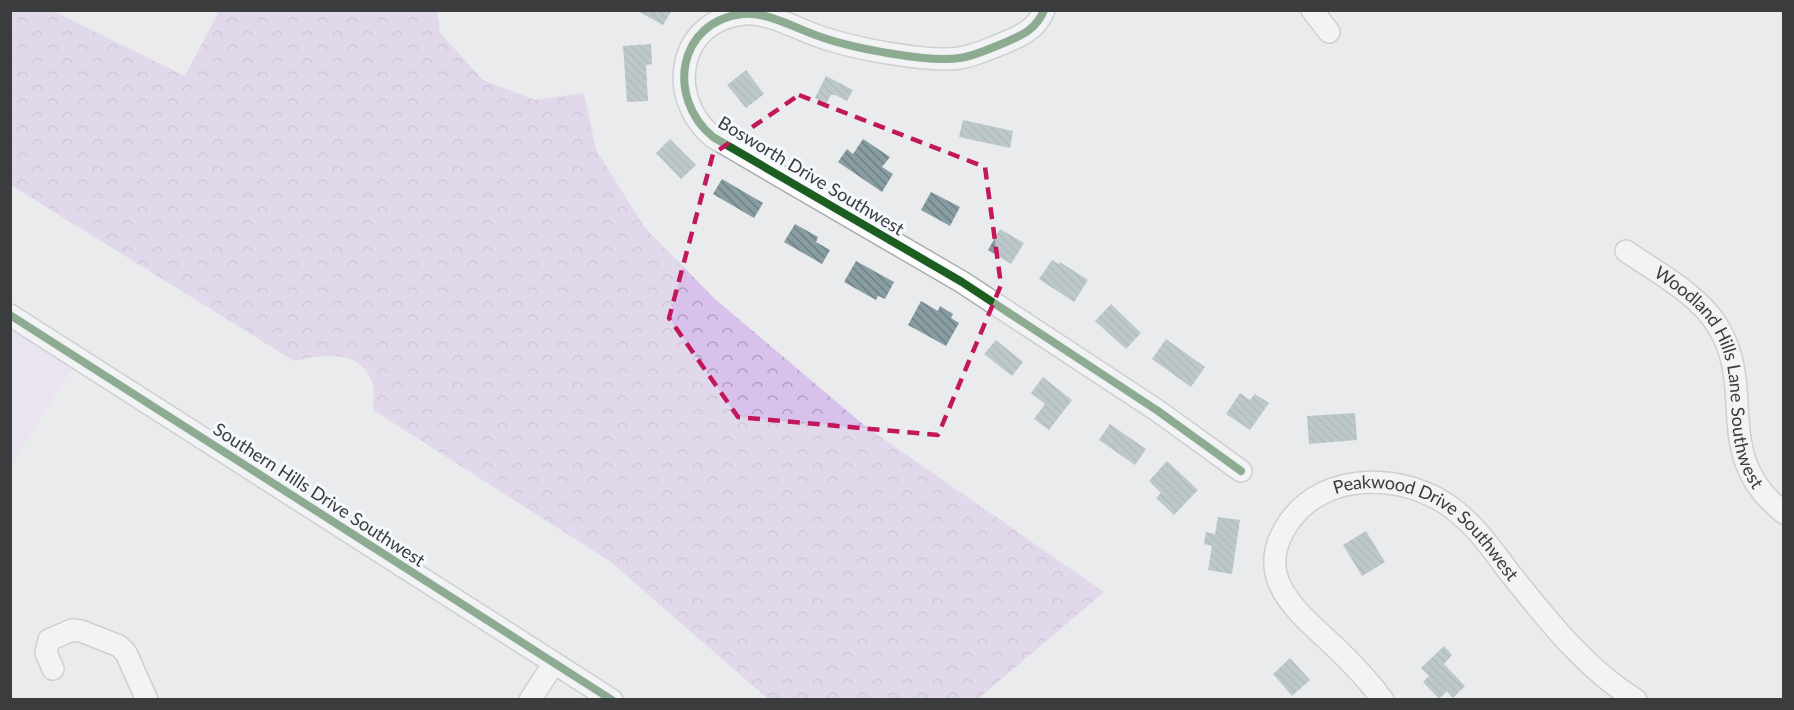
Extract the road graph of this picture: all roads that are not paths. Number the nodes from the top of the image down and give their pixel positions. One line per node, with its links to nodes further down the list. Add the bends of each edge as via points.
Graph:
1 (1044, 10): 6 (street, Bosworth Drive Southwest, via 1035,27 1023,35 977,54 940,59 852,47 767,16 734,16 712,26 695,42 684,66 685,97 691,113 713,137 962,282 1158,411)
2 (1312, 10): 3 (street)
3 (1329, 32)
4 (1626, 251): 7 (street, Woodland Hills Lane Southwest, via 1695,300 1717,324 1733,366 1739,440 1748,472 1769,502)
5 (10, 315): 8 (street, Southern Hills Drive Southwest)
6 (1241, 471)
7 (1784, 513)
8 (554, 663): 11 (street); 12 (street, Southern Hills Drive Southwest)
9 (53, 669): 10 (street, via 45,653 49,640 62,633 81,631 119,646 126,653)
10 (147, 699)
11 (530, 699)
12 (612, 699)
13 (1383, 699): 14 (street, Peakwood Drive Southwest, via 1291,606 1278,580 1275,562 1281,535 1301,508 1321,494 1355,482 1391,483 1451,507 1484,540 1572,648)
14 (1636, 699)

